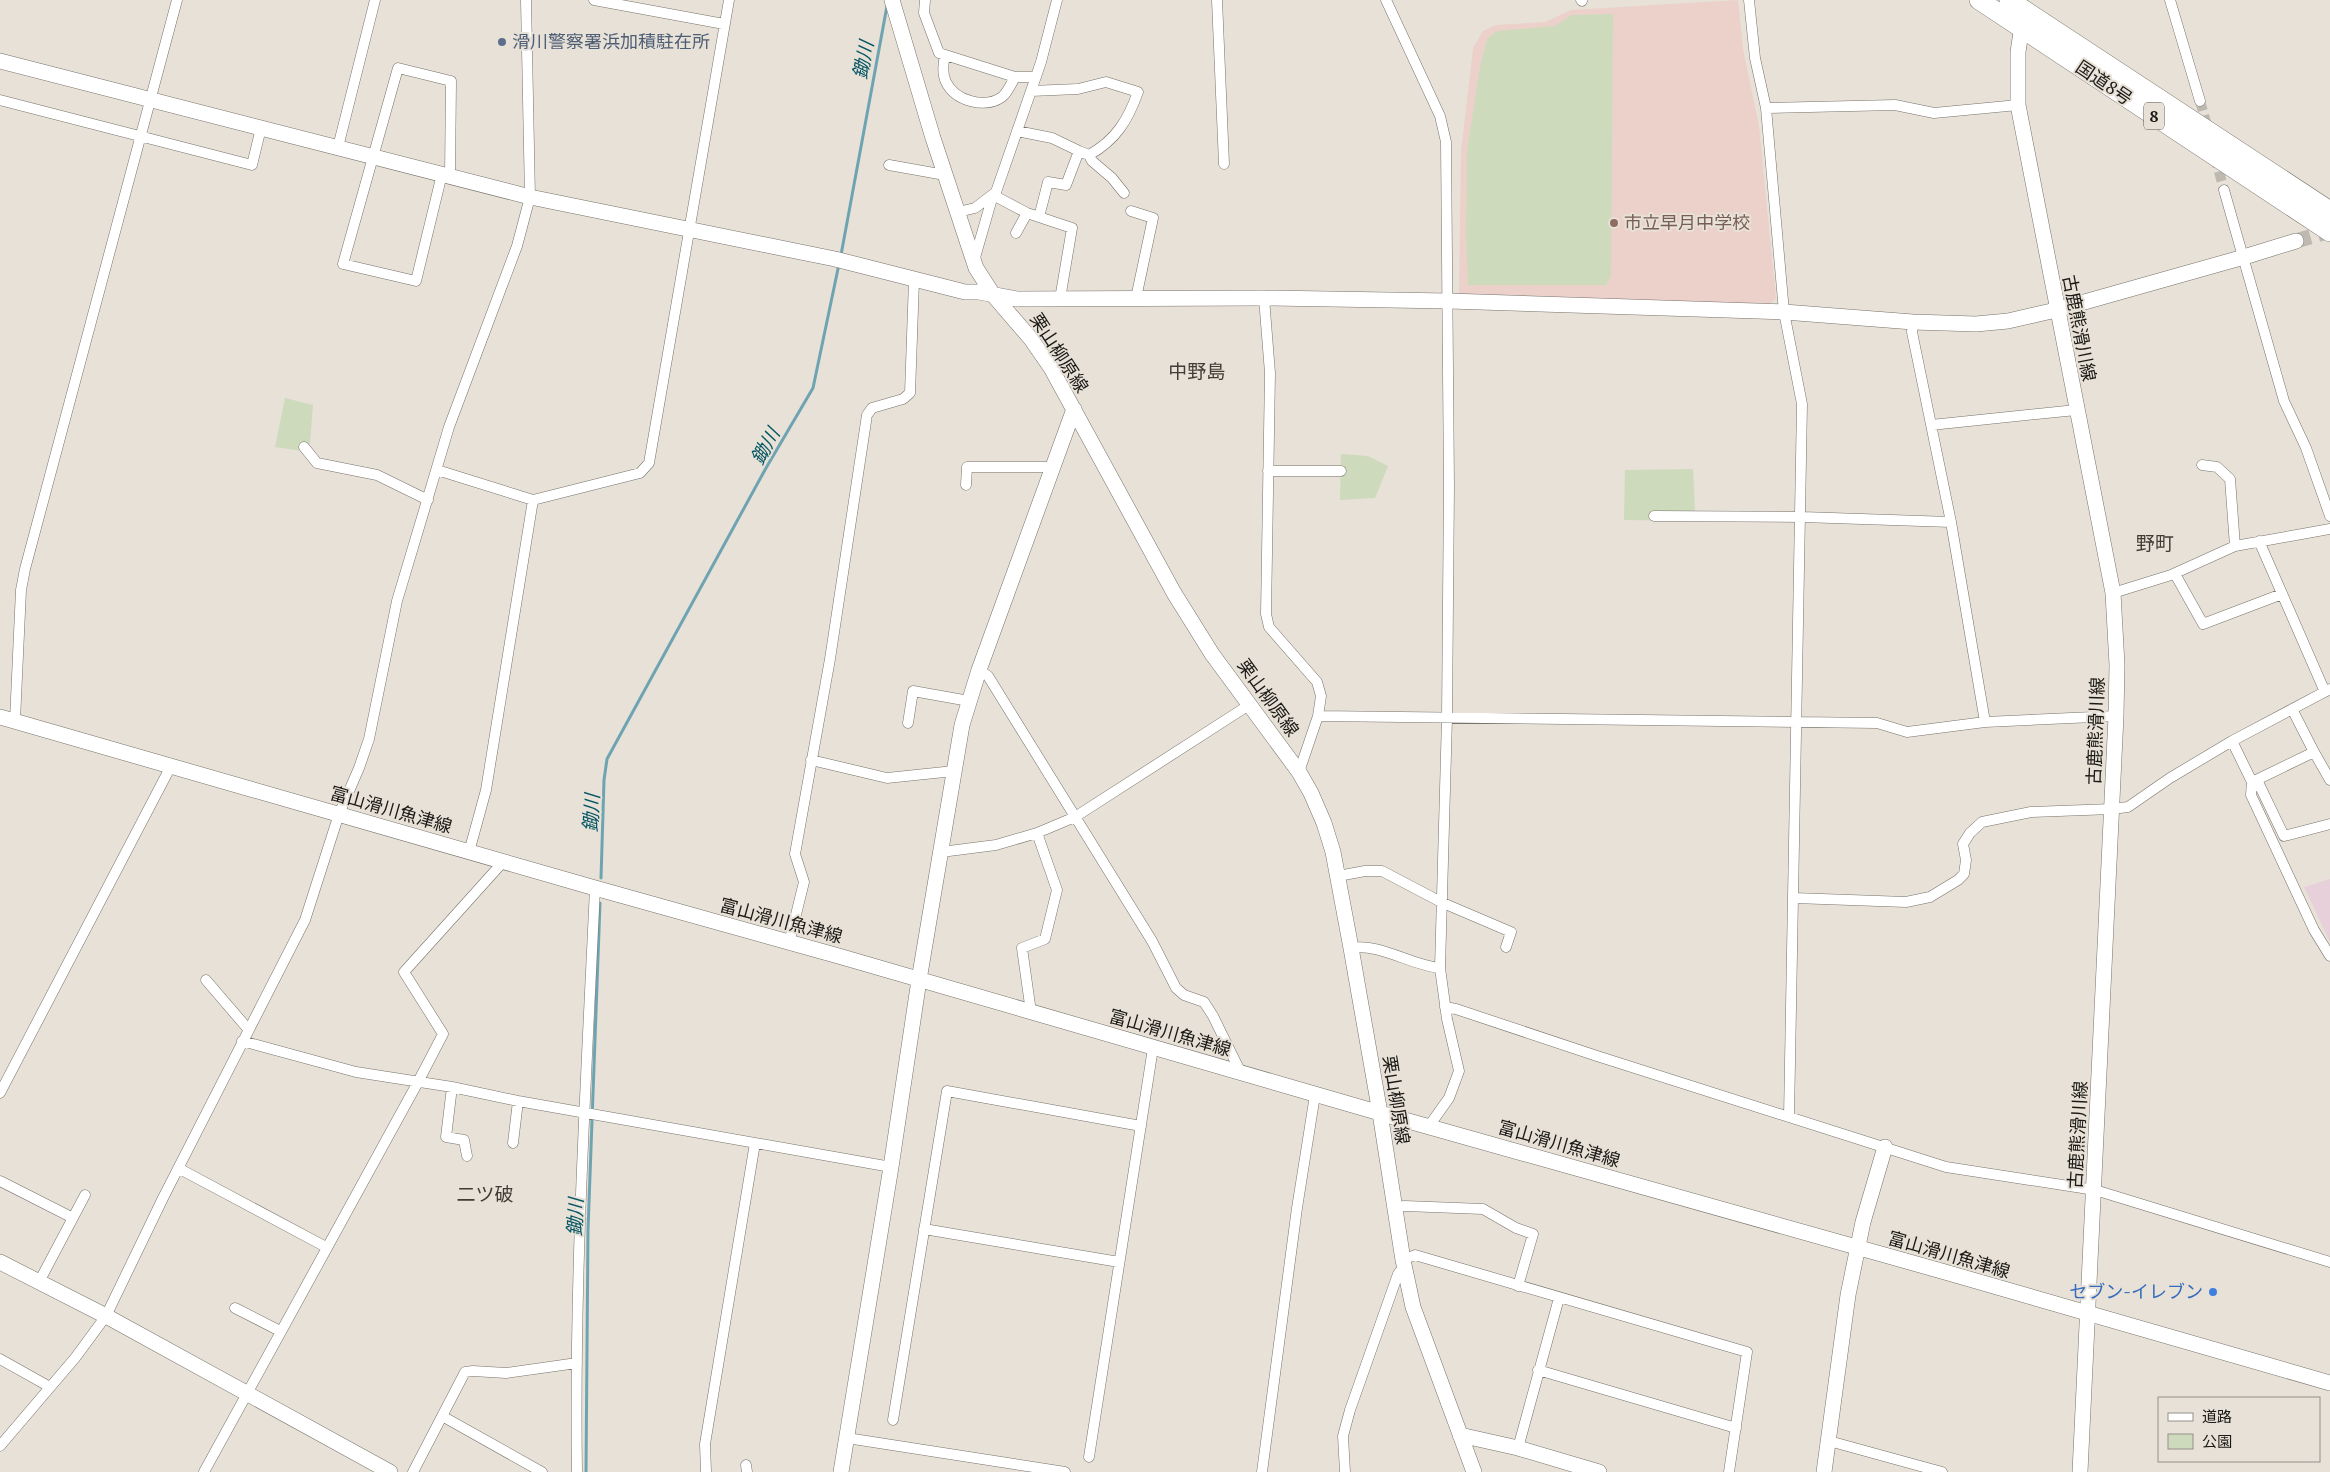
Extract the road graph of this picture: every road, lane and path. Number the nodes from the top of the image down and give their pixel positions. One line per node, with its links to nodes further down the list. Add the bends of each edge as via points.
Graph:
1 (177, 0): 23 (street)
2 (375, 0): 30 (street)
3 (526, 0): 40 (street)
4 (594, 0): 15 (street)
5 (729, 0): 15 (street)
6 (892, 0): 36 (main road, 栗山柳原線)
7 (925, 0): 17 (street, via 924,13 939,53)
8 (1057, 0): 20 (street)
9 (1217, 0): 33 (street)
10 (1386, 0): 57 (street, via 1440,116 1446,142)
11 (1749, 0): 26 (street)
12 (1979, 0): 16 (highway, 国道8号 / 8)
13 (2170, 0): 24 (street)
14 (2019, 3): 16 (main road, 古鹿熊滑川線); 42 (highway, 国道8号 / 8)
15 (724, 24): 46 (street)
16 (2023, 28): 25 (main road, 古鹿熊滑川線, via 2018,52); 47 (highway, 国道8号 / 8)
17 (945, 55): 19 (street); 19 (street, via 943,68 947,84 963,99 989,102 1001,97)
18 (0, 61): 23 (main road)
19 (1015, 77): 20 (street)
20 (1036, 77): 21 (street)
21 (1031, 92): 28 (street); 31 (street, via 1078,89 1106,82 1138,92 1130,115 1115,136 1102,148)
22 (0, 100): 29 (street)
23 (150, 100): 27 (main road); 29 (street)
24 (2200, 101)
25 (2018, 105): 26 (street, via 1934,113 1895,105); 58 (main road, 古鹿熊滑川線)
26 (1766, 108): 59 (street)
27 (261, 128): 29 (street, via 252,165); 30 (main road)
28 (1017, 131): 31 (street, via 1052,138); 39 (street)
29 (140, 138): 91 (street, via 25,568)
30 (338, 147): 32 (main road)
31 (1084, 153): 38 (street); 45 (street, via 1066,185 1048,182)
32 (375, 156): 35 (main road); 35 (street, via 398,68 451,81); 35 (street, via 343,264 416,281)
33 (1224, 164)
34 (889, 165): 36 (street)
35 (446, 175): 40 (main road)
36 (945, 175): 43 (main road, 栗山柳原線)
37 (2224, 190): 50 (street)
38 (1124, 193)
39 (993, 194): 43 (street, via 975,208); 44 (street); 51 (street)
40 (530, 197): 46 (main road); 67 (street, via 517,246 449,428)
41 (1131, 211): 54 (street, via 1153,218)
42 (2330, 211)
43 (958, 212): 51 (main road, 栗山柳原線)
44 (1027, 213): 45 (street); 48 (street)
45 (1039, 217): 56 (street, via 1072,228)
46 (691, 229): 52 (main road, via 835,259); 72 (street, via 649,463 640,473)
47 (2330, 232)
48 (1016, 233)
49 (2296, 240): 50 (main road)
50 (2244, 258): 58 (main road); 74 (street, via 2284,401 2306,448)
51 (974, 261): 53 (main road, 栗山柳原線)
52 (914, 280): 53 (main road); 97 (street, via 910,393 903,399 872,408 868,415)
53 (994, 296): 56 (main road); 61 (main road, 栗山柳原線, via 1031,339)
54 (1136, 298): 55 (main road); 56 (main road)
55 (1264, 298): 57 (main road); 68 (street, via 1270,373)
56 (1060, 299)
57 (1449, 301): 59 (main road); 90 (street)
58 (2056, 310): 60 (main road, via 2000,322); 62 (main road, 古鹿熊滑川線)
59 (1784, 312): 60 (main road); 75 (street, via 1802,404)
60 (1913, 322): 63 (street, via 1912,332)
61 (1074, 409): 66 (main road); 86 (main road, 栗山柳原線, via 1174,593)
62 (2076, 410): 63 (street); 81 (main road, 古鹿熊滑川線)
63 (1931, 426): 76 (street)
64 (304, 447): 71 (street, via 317,463 377,475)
65 (2202, 465): 79 (street, via 2217,467 2230,479)
66 (1054, 467): 70 (street, via 967,467); 83 (main road)
67 (437, 470): 71 (street); 72 (street)
68 (1268, 471): 69 (street); 88 (street, via 1266,614 1269,627 1317,682 1321,696)
69 (1341, 471)
70 (966, 485)
71 (428, 500): 104 (street, via 397,600 369,738)
72 (533, 500): 108 (street, via 486,790)
73 (1654, 516): 75 (street)
74 (2330, 516)
75 (1802, 517): 76 (street); 92 (street)
76 (1951, 522): 94 (street)
77 (2330, 529): 78 (street)
78 (2260, 541): 79 (street); 82 (street)
79 (2235, 546): 80 (street)
80 (2174, 574): 81 (street); 82 (street, via 2204,624)
81 (2113, 593): 89 (main road, 古鹿熊滑川線)
82 (2282, 594): 84 (street)
83 (979, 670): 85 (main road); 105 (street, via 988,676)
84 (2327, 690): 87 (street)
85 (969, 701): 93 (street, via 913,691); 99 (main road)
86 (1249, 705): 100 (main road, 栗山柳原線); 105 (street)
87 (2292, 709): 95 (street); 96 (street)
88 (1318, 716): 90 (street); 100 (street)
89 (2116, 716): 94 (street); 103 (main road, 古鹿熊滑川線)
90 (1447, 718): 92 (street); 114 (street)
91 (7, 719): 98 (main road, 富山滑川魚津線)
92 (1797, 721): 94 (street, via 1877,723 1907,732); 113 (street)
93 (908, 722)
94 (1985, 722)
95 (2232, 741): 102 (street); 103 (street, via 2128,806)
96 (2314, 752): 101 (street); 102 (street)
97 (811, 760): 99 (street, via 887,778); 115 (street, via 795,854 804,882)
98 (171, 766): 104 (main road, 富山滑川魚津線); 130 (street)
99 (954, 771): 109 (main road)
100 (1299, 772): 111 (main road, 栗山柳原線, via 1324,823)
101 (2330, 780)
102 (2254, 781): 106 (street, via 2284,836); 118 (street, via 2251,795 2314,930)
103 (2112, 810): 113 (street, via 2031,812 1982,822 1963,844 1964,874 1930,897 1920,900); 145 (main road, 古鹿熊滑川線)
104 (339, 814): 108 (main road, 富山滑川魚津線); 124 (street, via 305,920)
105 (1075, 817): 107 (street); 127 (street, via 1152,941 1176,988 1184,995 1204,1002 1214,1016)
106 (2330, 824)
107 (1037, 832): 109 (street, via 996,845); 123 (street, via 1057,890 1045,939 1022,948)
108 (469, 852): 110 (main road, 富山滑川魚津線)
109 (941, 852): 121 (main road)
110 (503, 862): 112 (main road, 富山滑川魚津線); 128 (street, via 404,972 443,1034)
111 (1338, 876): 114 (street, via 1382,871); 117 (main road, 栗山柳原線)
112 (595, 888): 115 (main road, 富山滑川魚津線); 133 (street)
113 (1794, 898): 135 (street)
114 (1442, 903): 116 (street, via 1511,932); 119 (street)
115 (789, 943): 121 (main road, 富山滑川魚津線)
116 (1506, 946)
117 (1351, 948): 119 (street, via 1363,946); 134 (main road, 栗山柳原線)
118 (2330, 956)
119 (1440, 968): 122 (street)
120 (206, 980): 124 (street)
121 (919, 980): 123 (main road, 富山滑川魚津線); 142 (main road)
122 (1446, 1007): 135 (street); 137 (street, via 1459,1071 1449,1098)
123 (1031, 1012): 126 (main road, 富山滑川魚津線)
124 (248, 1029): 125 (street)
125 (242, 1041): 128 (street, via 356,1072); 143 (street)
126 (1153, 1048): 127 (main road, 富山滑川魚津線); 136 (street)
127 (1241, 1073): 131 (main road, 富山滑川魚津線)
128 (418, 1082): 129 (street); 150 (street)
129 (452, 1087): 132 (street); 141 (street, via 446,1137 464,1140)
130 (0, 1093)
131 (1315, 1094): 134 (main road, 富山滑川魚津線); 186 (street)
132 (518, 1101): 133 (street); 138 (street)
133 (589, 1113): 139 (street); 164 (street)
134 (1380, 1114): 137 (main road, 富山滑川魚津線); 147 (main road, 栗山柳原線)
135 (1789, 1117): 140 (street)
136 (1141, 1126): 149 (street, via 947,1091); 153 (street)
137 (1429, 1126): 151 (main road, 富山滑川魚津線)
138 (513, 1143)
139 (755, 1143): 142 (street); 183 (street, via 705,1444)
140 (1885, 1147): 145 (street, via 1946,1167); 151 (main road)
141 (467, 1156)
142 (892, 1167): 173 (main road)
143 (178, 1168): 150 (street); 161 (street)
144 (0, 1181): 148 (street)
145 (2095, 1190): 154 (street); 160 (main road, 古鹿熊滑川線)
146 (84, 1195): 148 (street)
147 (1394, 1207): 155 (main road, 栗山柳原線); 157 (street, via 1483,1209 1533,1234)
148 (73, 1218): 156 (street)
149 (924, 1229): 153 (street); 170 (street)
150 (326, 1247): 162 (street)
151 (1858, 1249): 160 (main road, 富山滑川魚津線); 174 (main road, via 1848,1294)
152 (0, 1262): 156 (main road)
153 (1119, 1262): 177 (street)
154 (2330, 1262)
155 (1403, 1263): 157 (street, via 1415,1255); 172 (main road, 栗山柳原線, via 1413,1308); 187 (street, via 1350,1410 1343,1436)
156 (40, 1282): 161 (main road)
157 (1518, 1286): 158 (street)
158 (1560, 1298): 165 (street); 171 (street, via 1748,1352)
159 (235, 1308): 162 (street)
160 (2087, 1314): 166 (main road, 富山滑川魚津線); 193 (main road, 古鹿熊滑川線)
161 (106, 1316): 167 (street); 168 (main road)
162 (280, 1332): 168 (street)
163 (0, 1359): 167 (street)
164 (577, 1363): 169 (street, via 506,1373 465,1372); 182 (street)
165 (1538, 1370): 171 (street); 176 (street)
166 (2330, 1383)
167 (50, 1387): 175 (street)
168 (245, 1394): 178 (street); 179 (main road)
169 (442, 1416): 180 (street); 181 (street)
170 (893, 1420)
171 (1736, 1428): 190 (street)
172 (1460, 1435): 176 (main road); 188 (main road, 栗山柳原線)
173 (847, 1438): 184 (main road); 185 (street)
174 (1829, 1441): 191 (main road); 192 (street)
175 (0, 1446)
176 (1518, 1448): 189 (main road)
177 (1089, 1457)
178 (204, 1472)
179 (390, 1472)
180 (414, 1472)
181 (542, 1472)
182 (577, 1472)
183 (706, 1472)
184 (841, 1472)
185 (1065, 1472)
186 (1262, 1472)
187 (1346, 1472)
188 (1474, 1472)
189 (1599, 1472)
190 (1729, 1472)
191 (1824, 1472)
192 (1942, 1472)
193 (2080, 1472)

